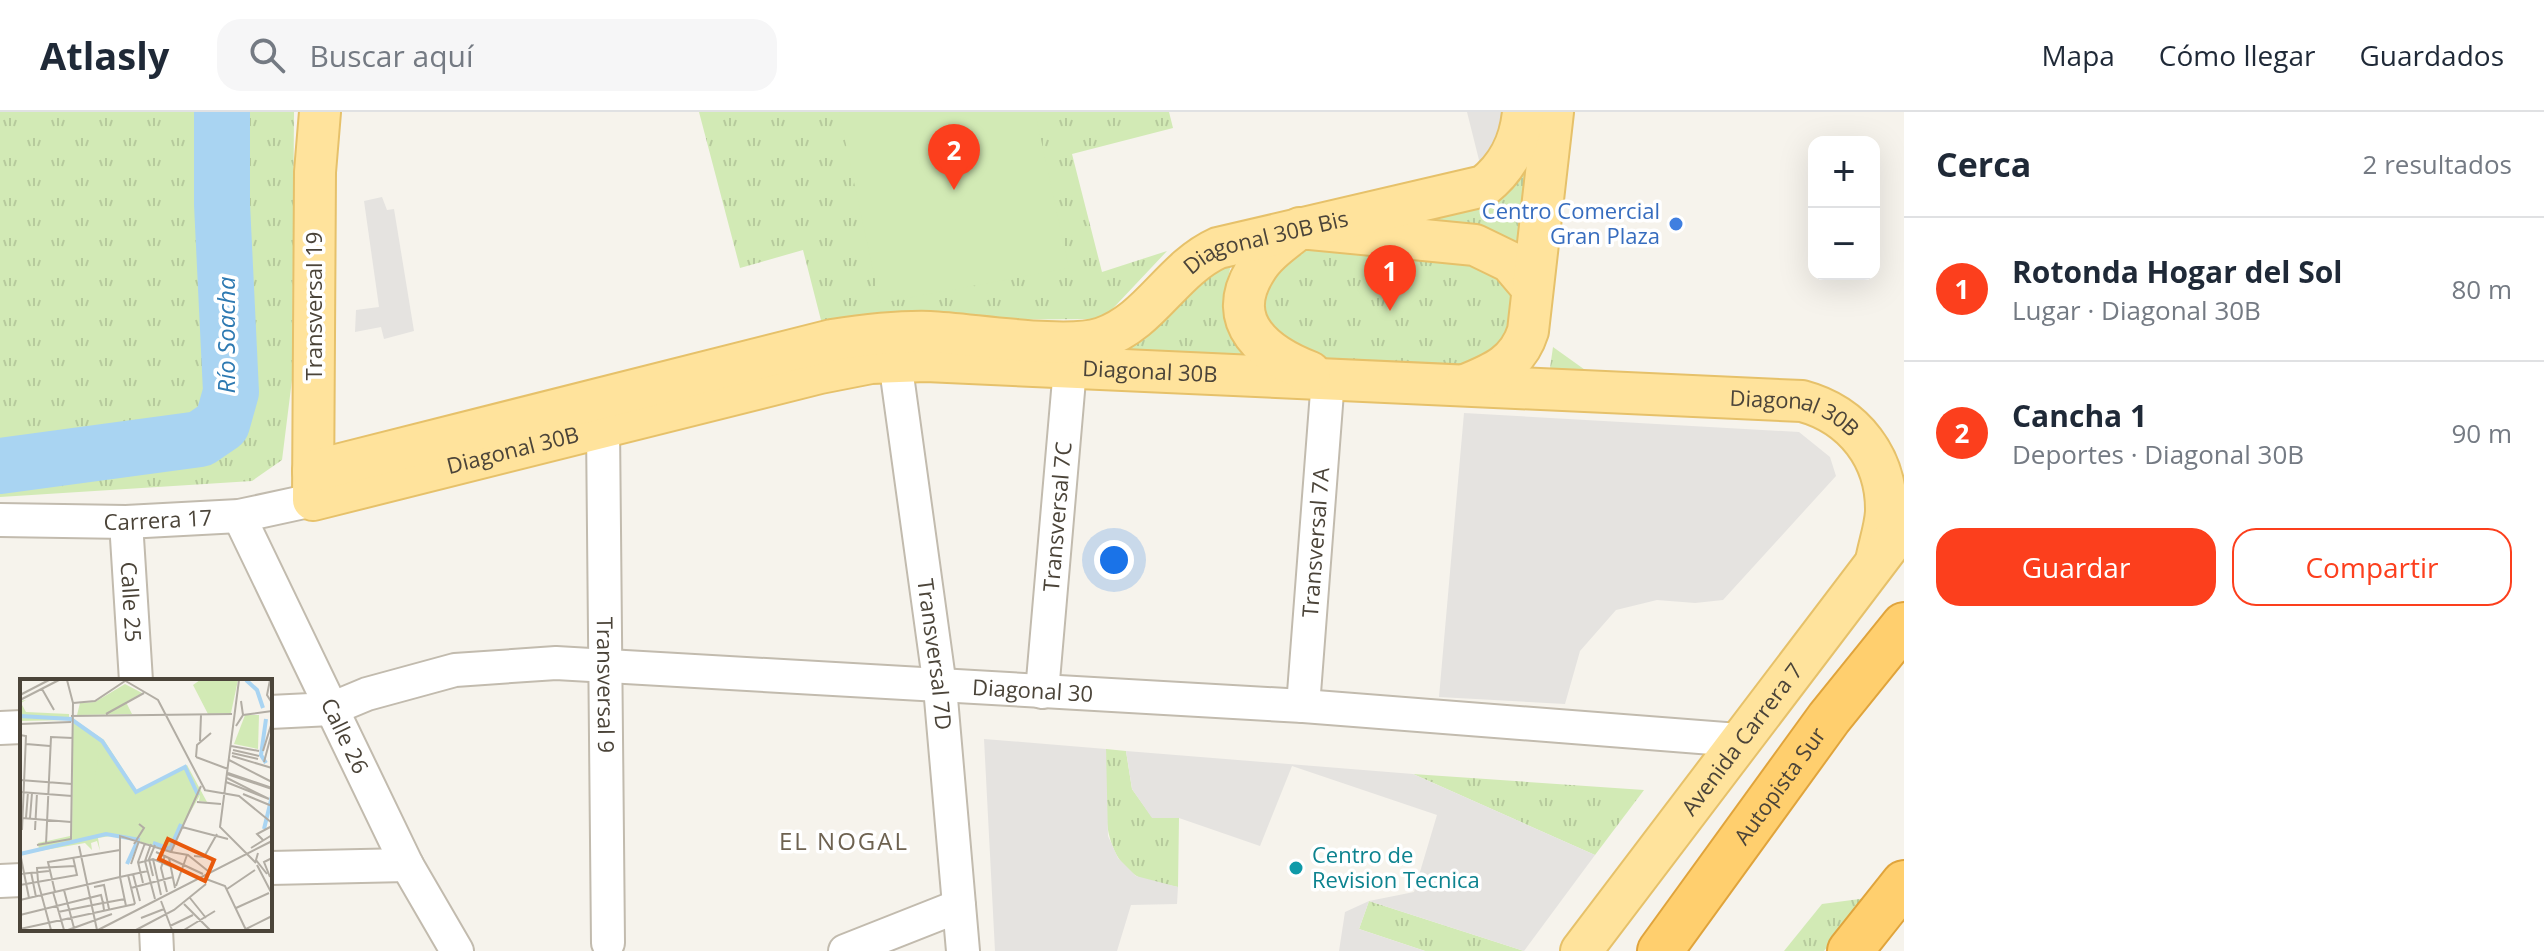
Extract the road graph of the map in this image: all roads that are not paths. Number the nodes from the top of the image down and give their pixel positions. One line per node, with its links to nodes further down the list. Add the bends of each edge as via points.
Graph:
1 (320, 112): 11 (main road, Transversal 19)
2 (1523, 112): 4 (main road, Diagonal 30B Bis, via 1515,149 1501,173 1484,186)
3 (1553, 112): 5 (main road)
4 (1300, 228): 5 (main road, via 1475,245 1510,262); 6 (main road, Diagonal 30B Bis, via 1201,256 1136,320); 8 (main road, via 1256,268 1246,315 1263,348)
5 (1532, 288): 9 (main road, via 1523,348 1496,372)
6 (1071, 354): 7 (main road, Diagonal 30B); 8 (main road, Diagonal 30B); 11 (main road, Diagonal 30B, via 907,332 832,340); 21 (street, Transversal 7C)
7 (895, 361): 10 (main road, Diagonal 30B, via 820,373); 20 (street, Transversal 7D)
8 (1328, 379): 9 (main road, Diagonal 30B); 22 (street, Transversal 7A)
9 (1464, 386): 16 (main road, Diagonal 30B, via 1802,401 1824,407 1857,433 1881,471 1886,515)
10 (603, 427): 11 (main road, Diagonal 30B); 18 (street, Transversal 9)
11 (313, 486): 12 (street, Carrera 17)
12 (239, 516): 14 (street, Carrera 17); 23 (street, Calle 26)
13 (0, 520): 14 (street, Carrera 17)
14 (126, 522): 19 (street, Calle 25)
15 (1904, 526): 16 (main road, Avenida Carrera 7)
16 (1876, 561): 27 (main road, Avenida Carrera 7)
17 (1904, 625): 41 (highway, Autopista Sur, via 1819,731)
18 (605, 667): 20 (street, Diagonal 30); 23 (street, Diagonal 30, via 515,664 455,670); 35 (street, Transversal 9)
19 (136, 679)
20 (940, 687): 21 (street, Diagonal 30); 33 (street, Transversal 7D)
21 (1042, 692): 22 (street, Diagonal 30)
22 (1303, 706): 27 (street, Diagonal 30)
23 (331, 709): 24 (street, Diagonal 30); 28 (street, Calle 26)
24 (272, 712)
25 (20, 727): 26 (street)
26 (0, 728)
27 (1738, 740): 40 (main road, Avenida Carrera 7)
28 (407, 865): 29 (street); 37 (street, Calle 26)
29 (272, 868)
30 (20, 880): 31 (street)
31 (0, 881)
32 (1904, 883): 42 (highway)
33 (959, 906): 38 (street); 39 (street, Transversal 7D)
34 (156, 931): 36 (street)
35 (608, 943)
36 (157, 951)
37 (457, 951)
38 (845, 951)
39 (963, 951)
40 (1581, 951)
41 (1660, 951)
42 (1850, 951)

